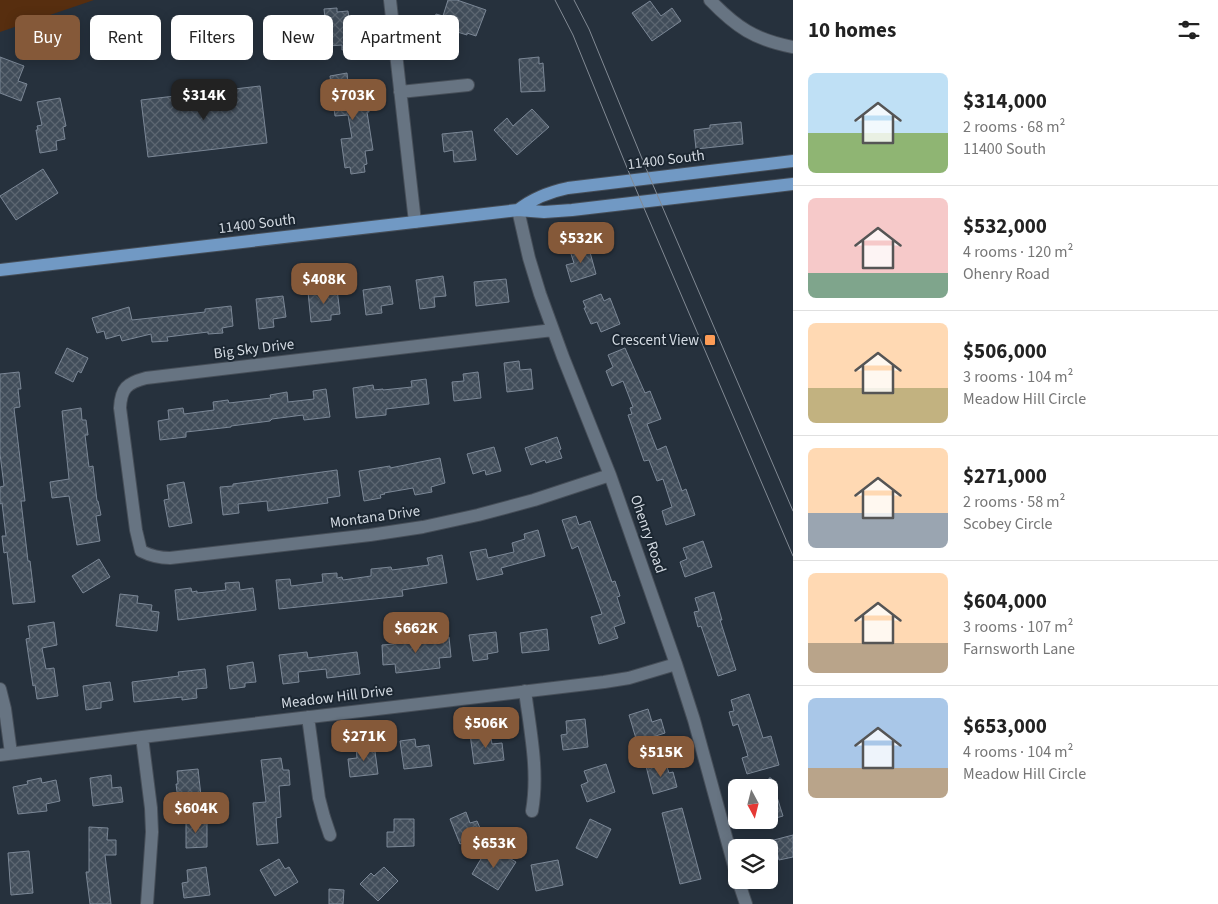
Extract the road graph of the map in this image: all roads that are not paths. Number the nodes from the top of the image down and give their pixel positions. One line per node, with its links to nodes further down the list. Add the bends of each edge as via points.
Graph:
1 (390, 0): 5 (street)
2 (710, 0): 3 (street, via 727,17 762,39)
3 (793, 46)
4 (468, 85): 5 (street)
5 (400, 92): 9 (street)
6 (793, 161): 8 (main road, 11400 South, via 568,188 539,196)
7 (793, 184): 8 (main road, 11400 South, via 572,210)
8 (518, 210): 9 (main road, 11400 South); 11 (street, Ohenry Road, via 529,258)
9 (415, 222): 10 (main road, 11400 South)
10 (0, 270)
11 (553, 330): 12 (street, Ohenry Road); 13 (street, Big Sky Drive, via 135,381 125,388 120,408)
12 (610, 475): 13 (street, Montana Drive, via 534,500 423,527 170,558 150,556); 14 (street, Ohenry Road)
13 (141, 551)
14 (676, 664): 16 (street, Meadow Hill Drive, via 629,678); 22 (street, Ohenry Road)
15 (0, 689): 19 (street, via 5,709)
16 (525, 691): 17 (street, Meadow Hill Drive); 20 (street, via 535,776)
17 (308, 717): 18 (street, Meadow Hill Drive); 21 (street, via 319,798)
18 (142, 737): 19 (street, Meadow Hill Drive); 24 (street, via 152,832)
19 (6, 754)
20 (532, 811)
21 (330, 835)
22 (728, 843)
23 (741, 889): 25 (street)
24 (147, 904)
25 (746, 904)

